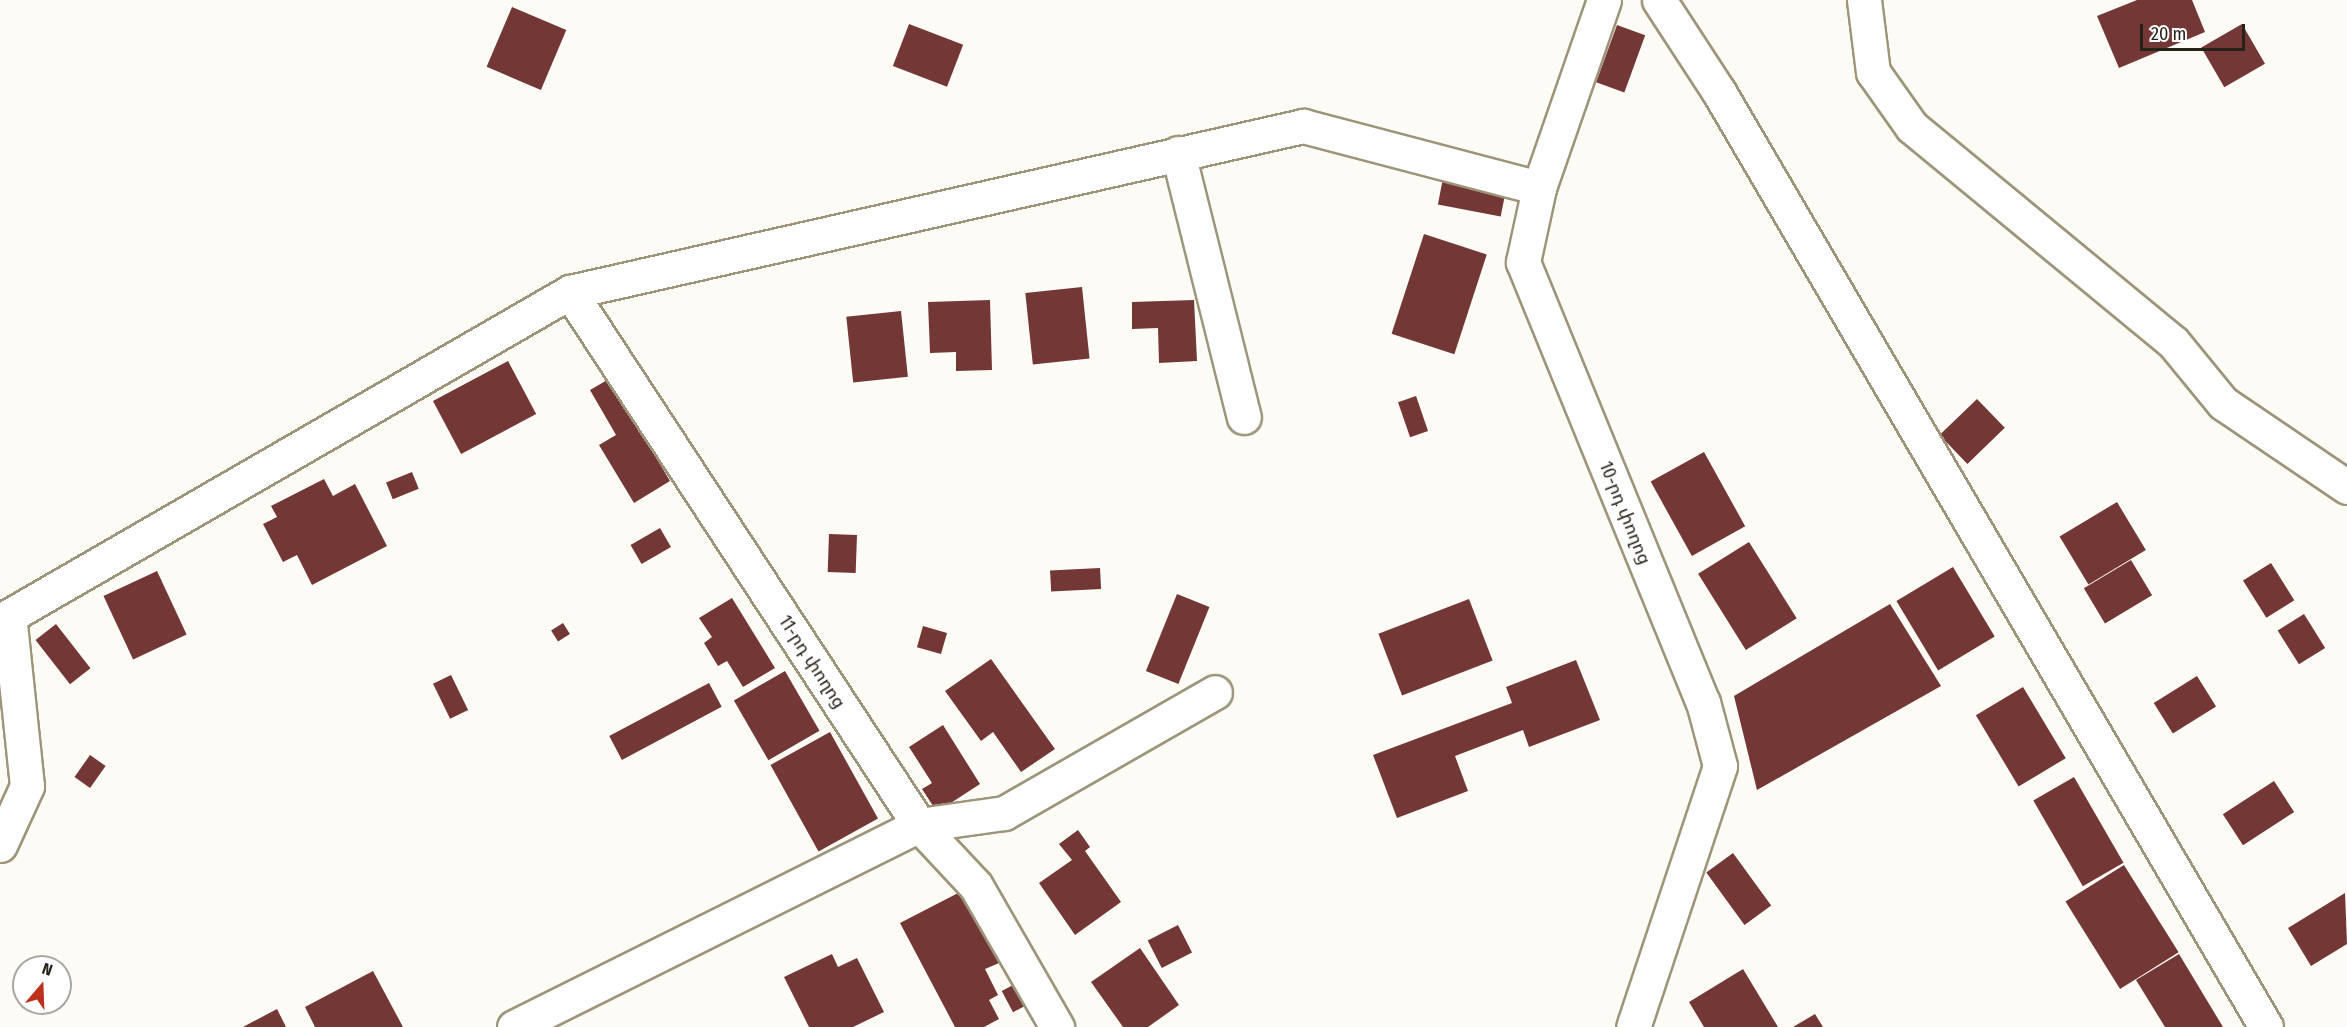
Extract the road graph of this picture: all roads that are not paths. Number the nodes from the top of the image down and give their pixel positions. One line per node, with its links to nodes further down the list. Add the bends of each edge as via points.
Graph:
1 (1604, 0): 5 (street, 10-րդ փողոց)
2 (1659, 0): 16 (street, via 1719,92)
3 (1864, 0): 8 (street, via 1873,72 1912,127 2173,342 2223,403)
4 (1178, 153): 5 (street, via 1303,126); 6 (street); 7 (street)
5 (1539, 188): 13 (street, 10-րդ փողոց, via 1523,262 1703,702 1720,766)
6 (570, 292): 9 (street); 11 (street, 11-րդ փողոց)
7 (1244, 417)
8 (2347, 487)
9 (5, 606): 12 (street, via 27,786)
10 (1215, 692): 11 (street, via 1004,813)
11 (919, 825): 14 (street); 15 (street, 11-րդ փողոց, via 976,886)
12 (0, 845)
13 (1639, 1024)
14 (514, 1027)
15 (1057, 1027)
16 (2266, 1027)

